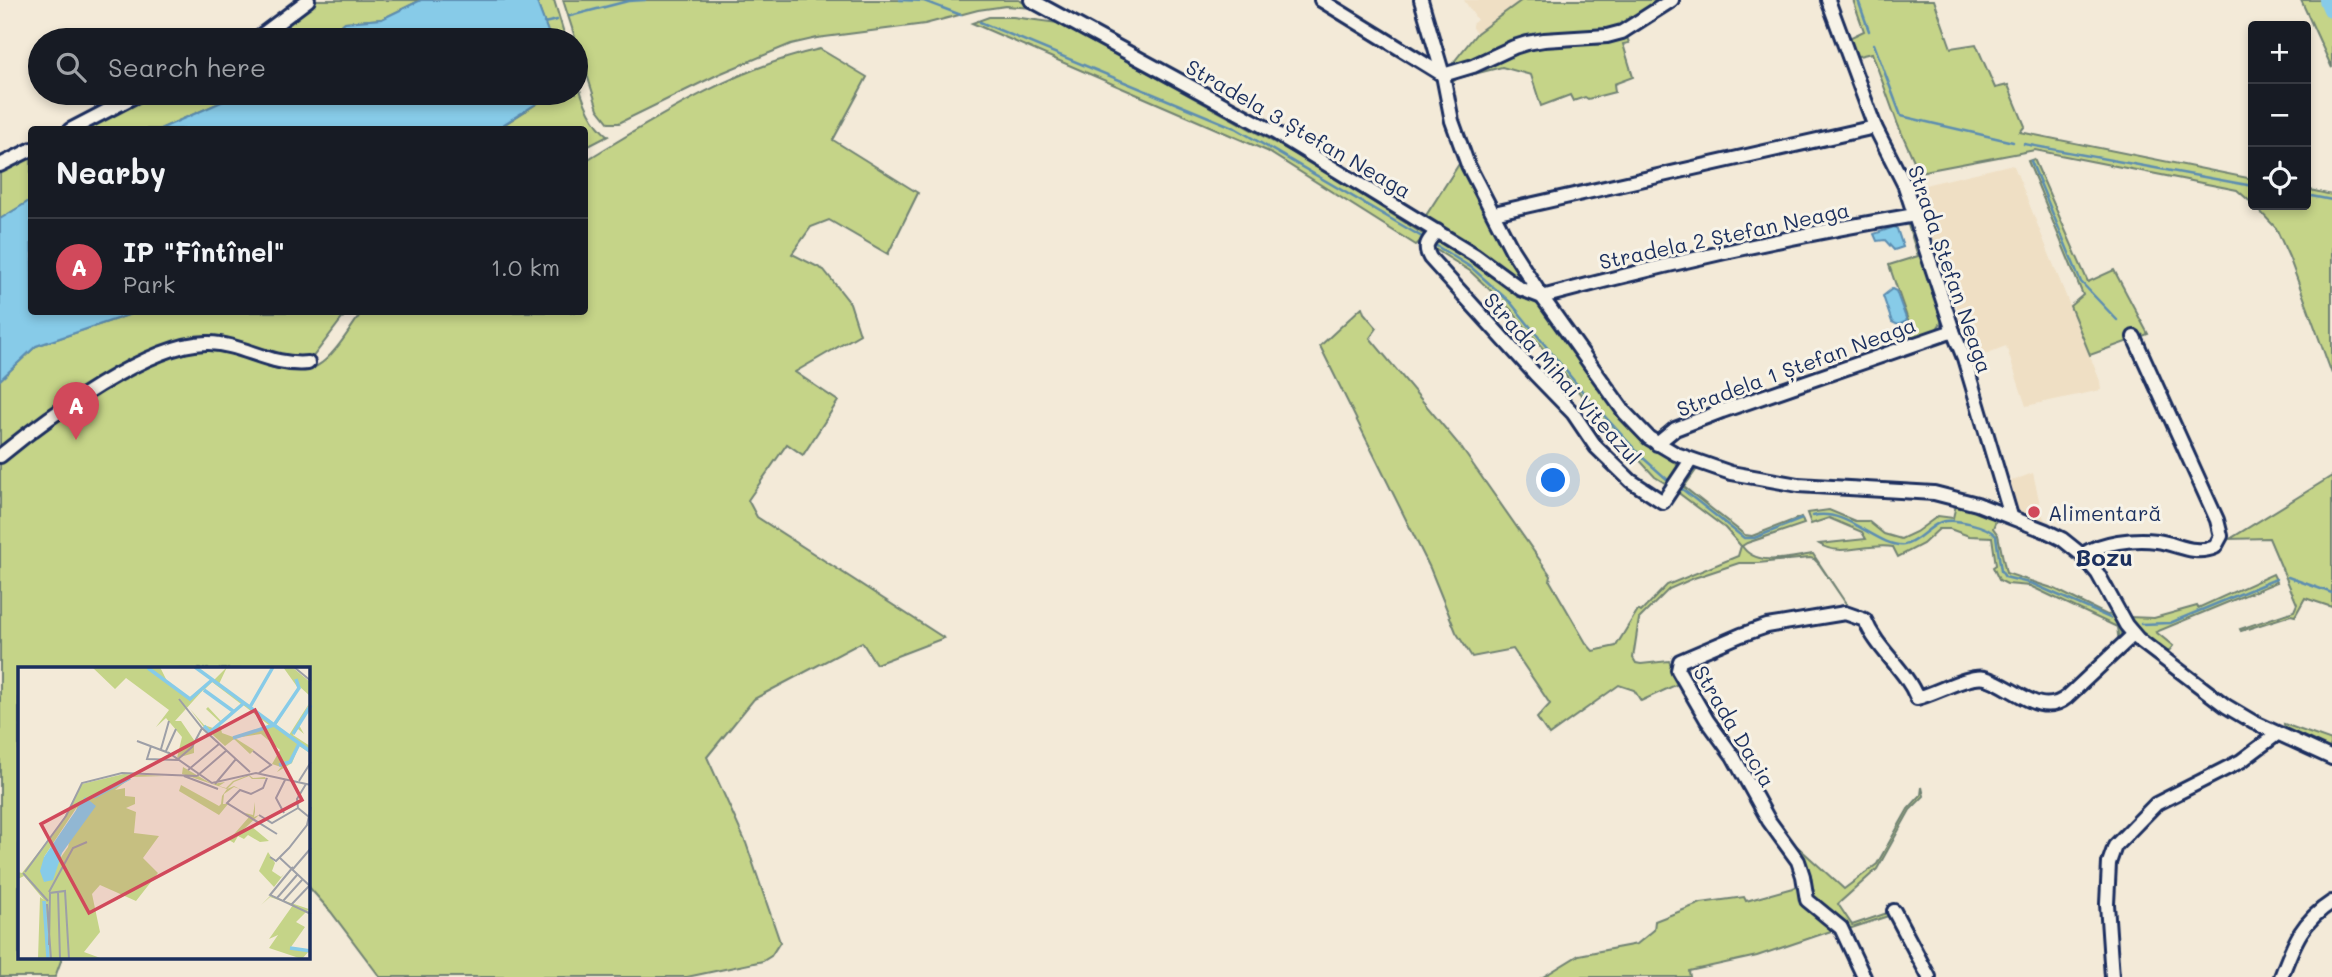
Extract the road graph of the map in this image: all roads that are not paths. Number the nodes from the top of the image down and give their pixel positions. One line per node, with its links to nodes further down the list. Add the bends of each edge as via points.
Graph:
1 (308, 0): 7 (street)
2 (1031, 0): 16 (street, Stradela 3 Ștefan Neaga, via 1274,132)
3 (1321, 0): 8 (street)
4 (1421, 0): 8 (street, Strada Mihai Viteazul)
5 (1672, 0): 8 (street, via 1622,32 1527,43)
6 (1828, 0): 11 (street, Strada Ștefan Neaga)
7 (271, 28)
8 (1443, 75): 14 (street, Strada Mihai Viteazul, via 1460,146)
9 (118, 105): 10 (street)
10 (78, 126)
11 (1875, 127): 14 (street); 15 (street, Strada Ștefan Neaga)
12 (28, 151): 13 (street)
13 (0, 165)
14 (1494, 213): 17 (street, Strada Mihai Viteazul)
15 (1915, 215): 17 (street, Stradela 2 Ștefan Neaga, via 1744,248); 18 (street, Strada Ștefan Neaga)
16 (1437, 231): 17 (street, Stradela 3 Ștefan Neaga, via 1521,289); 23 (street, Strada Mihai Viteazul, via 1426,244 1430,258 1631,481 1663,502)
17 (1542, 297): 21 (street, Strada Mihai Viteazul, via 1625,413)
18 (1953, 331): 21 (street, Stradela 1 Ștefan Neaga, via 1722,411 1675,429); 24 (street, Strada Ștefan Neaga)
19 (2134, 337): 25 (street, via 2221,536 2207,551 2186,551 2148,541 2101,546)
20 (308, 363): 22 (street, via 286,363 212,342 176,347 140,362 71,403)
21 (1657, 444): 23 (street, Strada Mihai Viteazul)
22 (0, 456)
23 (1691, 460): 24 (street, Strada Mihai Viteazul, via 1731,473 1798,485 1934,493)
24 (2011, 516): 25 (street, Strada Mihai Viteazul, via 2062,539)
25 (2082, 555): 26 (street, Strada Mihai Viteazul)
26 (2133, 635): 27 (street, Strada Mihai Viteazul, via 2213,697); 31 (street, Strada Dacia, via 2060,703 2050,705 1977,677 1917,698 1865,620 1848,613 1768,626 1680,661 1678,670 1685,684 1798,861 1807,900 1841,928)
27 (2277, 734): 28 (street, Strada Mihai Viteazul); 33 (street, via 2241,761 2155,804 2115,846 2107,892)
28 (2332, 758)
29 (2332, 902): 34 (street, via 2301,929)
30 (1894, 911): 32 (street)
31 (1864, 977)
32 (1929, 977)
33 (2112, 977)
34 (2281, 977)

